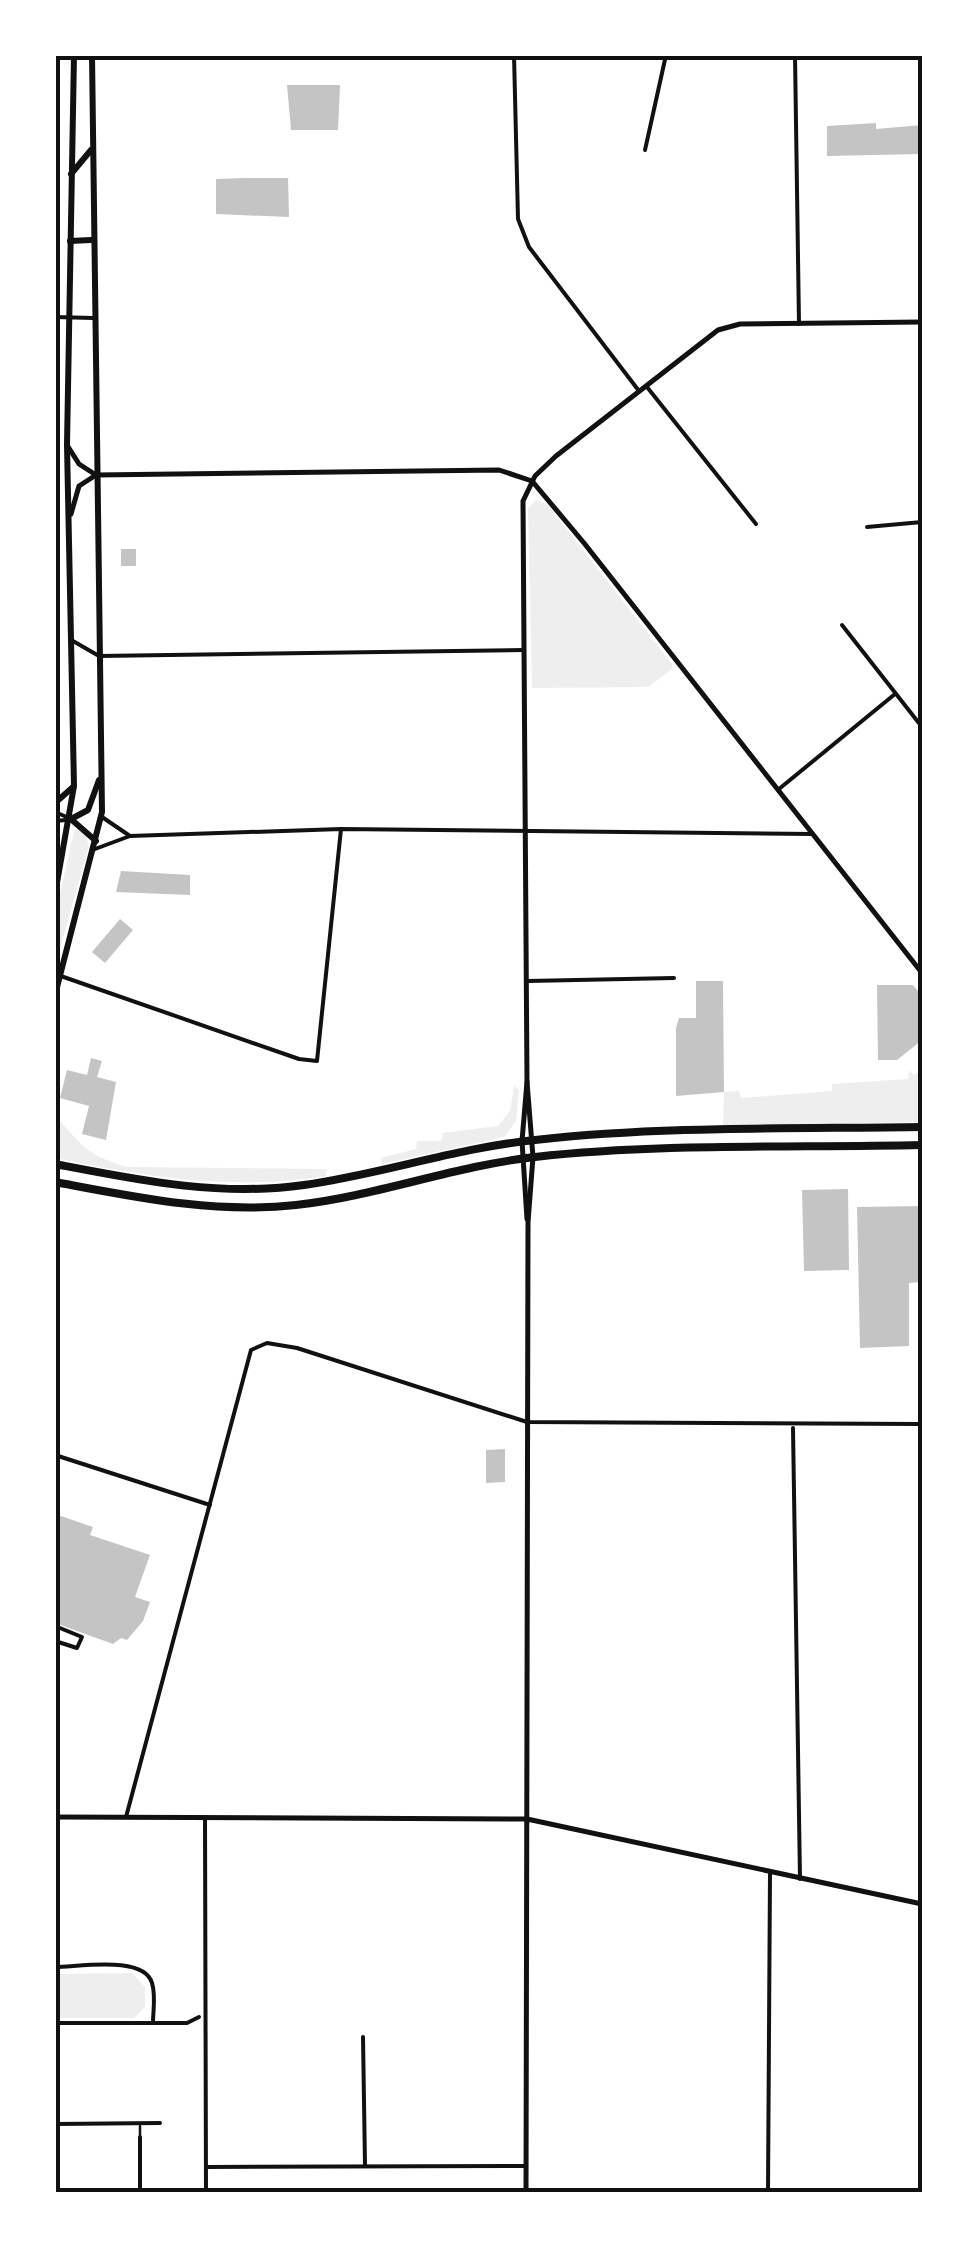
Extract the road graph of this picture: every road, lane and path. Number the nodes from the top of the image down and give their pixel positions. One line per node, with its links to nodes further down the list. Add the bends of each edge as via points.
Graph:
1 (74, 55): 8 (main road)
2 (92, 55): 6 (main road)
3 (514, 55): 17 (street, via 518,219 529,247)
4 (666, 55): 7 (street)
5 (795, 55): 15 (street)
6 (91, 150): 8 (main road); 9 (main road)
7 (645, 150)
8 (71, 175): 10 (main road)
9 (91, 240): 10 (main road); 13 (main road)
10 (70, 241): 12 (main road)
11 (55, 317): 12 (street)
12 (70, 317): 13 (street); 18 (main road)
13 (93, 318): 19 (main road)
14 (922, 322): 15 (street)
15 (798, 324): 16 (street, via 718,330)
16 (647, 386): 17 (street); 23 (street)
17 (640, 392): 20 (street)
18 (68, 445): 19 (street, via 79,464); 21 (main road)
19 (96, 474): 20 (street, via 499,470); 21 (street, via 77,490); 28 (main road)
20 (532, 481): 27 (street, via 523,501); 33 (street)
21 (69, 522): 26 (main road)
22 (922, 522): 24 (street)
23 (756, 524)
24 (866, 527)
25 (842, 625): 29 (street)
26 (70, 638): 28 (street); 32 (main road)
27 (526, 650): 28 (street); 40 (street)
28 (99, 656): 31 (main road)
29 (895, 694): 30 (street); 33 (street)
30 (922, 727)
31 (102, 769): 36 (main road); 37 (main road, via 88,810)
32 (74, 786): 34 (main road); 37 (main road)
33 (779, 789): 41 (street)
34 (55, 803)
35 (55, 812): 37 (street)
36 (101, 816): 42 (street); 43 (main road)
37 (71, 819): 38 (street); 43 (main road); 45 (main road)
38 (55, 821)
39 (341, 829): 40 (street); 42 (street); 47 (street, via 317,1061)
40 (528, 832): 41 (street); 49 (street)
41 (813, 834): 46 (street)
42 (130, 836): 44 (street)
43 (96, 841): 44 (main road)
44 (94, 851): 47 (main road)
45 (55, 894)
46 (922, 973)
47 (58, 975): 50 (main road)
48 (674, 978): 49 (street)
49 (527, 981): 52 (street)
50 (55, 995)
51 (922, 1127): 52 (highway)
52 (527, 1140): 54 (street); 55 (street); 56 (highway, via 324,1182 248,1189 164,1184)
53 (922, 1145): 54 (highway)
54 (533, 1158): 55 (highway); 58 (street)
55 (522, 1159): 57 (highway, via 325,1200 257,1207 178,1204); 58 (street)
56 (55, 1164)
57 (55, 1182)
58 (528, 1222): 59 (street)
59 (527, 1422): 61 (street); 63 (street, via 297,1348 258,1345 251,1350); 69 (street)
60 (922, 1424): 61 (street)
61 (793, 1426): 71 (street)
62 (55, 1456): 63 (street)
63 (210, 1504): 68 (street)
64 (55, 1626): 65 (street, via 82,1637 77,1648)
65 (55, 1641)
66 (205, 1816): 68 (street); 69 (street); 84 (street)
67 (55, 1817): 68 (street)
68 (126, 1817)
69 (527, 1819): 70 (street); 83 (street)
70 (770, 1873): 71 (street); 90 (street)
71 (800, 1878): 72 (street)
72 (922, 1904)
73 (55, 1968): 76 (street, via 134,1966 146,1972 153,1984)
74 (198, 2017): 76 (street)
75 (55, 2022): 76 (street)
76 (153, 2023)
77 (363, 2037): 82 (street)
78 (160, 2123): 80 (street)
79 (55, 2124): 80 (street)
80 (140, 2126): 81 (lane)
81 (140, 2137): 87 (street)
82 (365, 2165): 83 (street); 84 (street)
83 (526, 2166): 89 (street)
84 (206, 2167): 88 (street)
85 (55, 2181): 86 (street)
86 (59, 2193)
87 (140, 2193)
88 (206, 2193)
89 (526, 2193)
90 (768, 2193)

